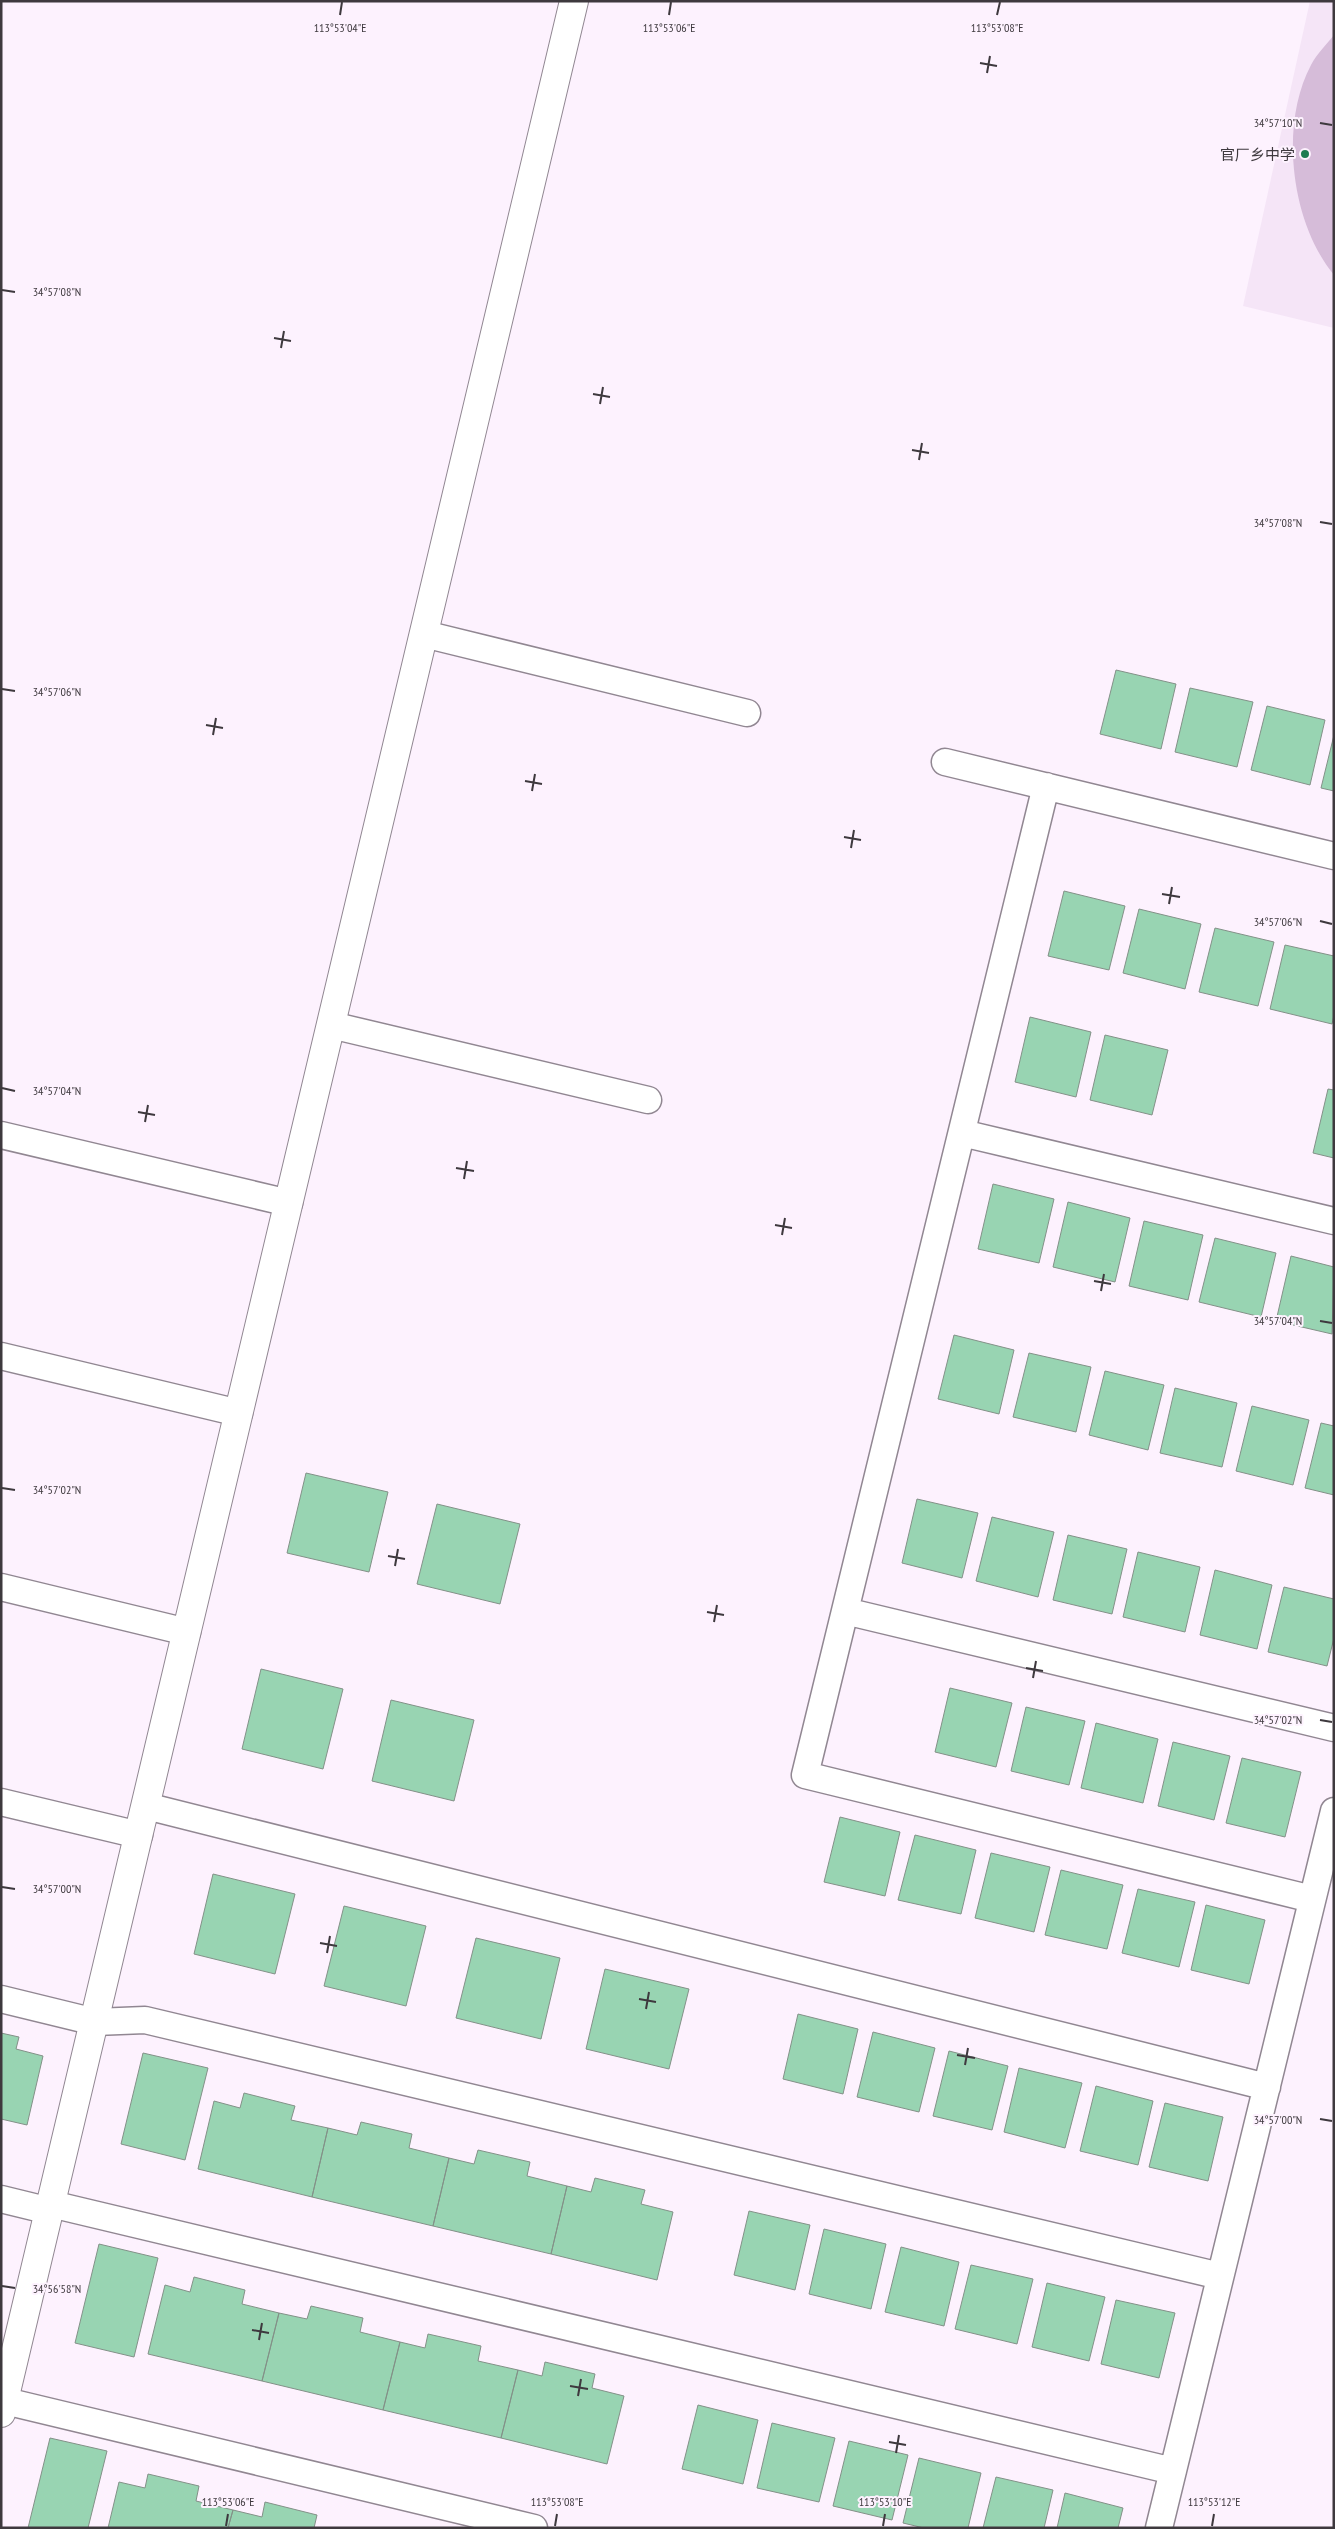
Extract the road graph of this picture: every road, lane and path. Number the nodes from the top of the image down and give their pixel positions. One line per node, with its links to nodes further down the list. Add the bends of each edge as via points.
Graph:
1 (574, 1): 2 (street)
2 (424, 634): 3 (lane); 7 (street)
3 (747, 713)
4 (945, 762): 5 (lane)
5 (1046, 786): 6 (lane); 9 (lane)
6 (1334, 856)
7 (331, 1025): 8 (lane); 11 (street)
8 (648, 1100)
9 (962, 1133): 12 (lane); 16 (lane)
10 (1, 1136): 11 (lane)
11 (289, 1203): 14 (street)
12 (1334, 1221)
13 (1, 1356): 14 (lane)
14 (239, 1413): 17 (street)
15 (1, 1587): 17 (lane)
16 (845, 1611): 18 (lane); 23 (lane, via 805,1775)
17 (187, 1632): 20 (street)
18 (1334, 1728)
19 (1, 1802): 22 (lane)
20 (146, 1806): 22 (street); 26 (lane)
21 (1334, 1811): 23 (lane)
22 (139, 1836): 25 (street)
23 (1312, 1899): 26 (lane)
24 (1, 1999): 25 (lane)
25 (95, 2022): 28 (street); 29 (lane, via 145,2020)
26 (1267, 2087): 29 (lane)
27 (1, 2199): 28 (lane)
28 (50, 2208): 30 (street); 31 (lane)
29 (1220, 2276): 31 (lane)
30 (2, 2404): 32 (lane)
31 (1173, 2471): 33 (lane)
32 (534, 2528)
33 (1159, 2528)

